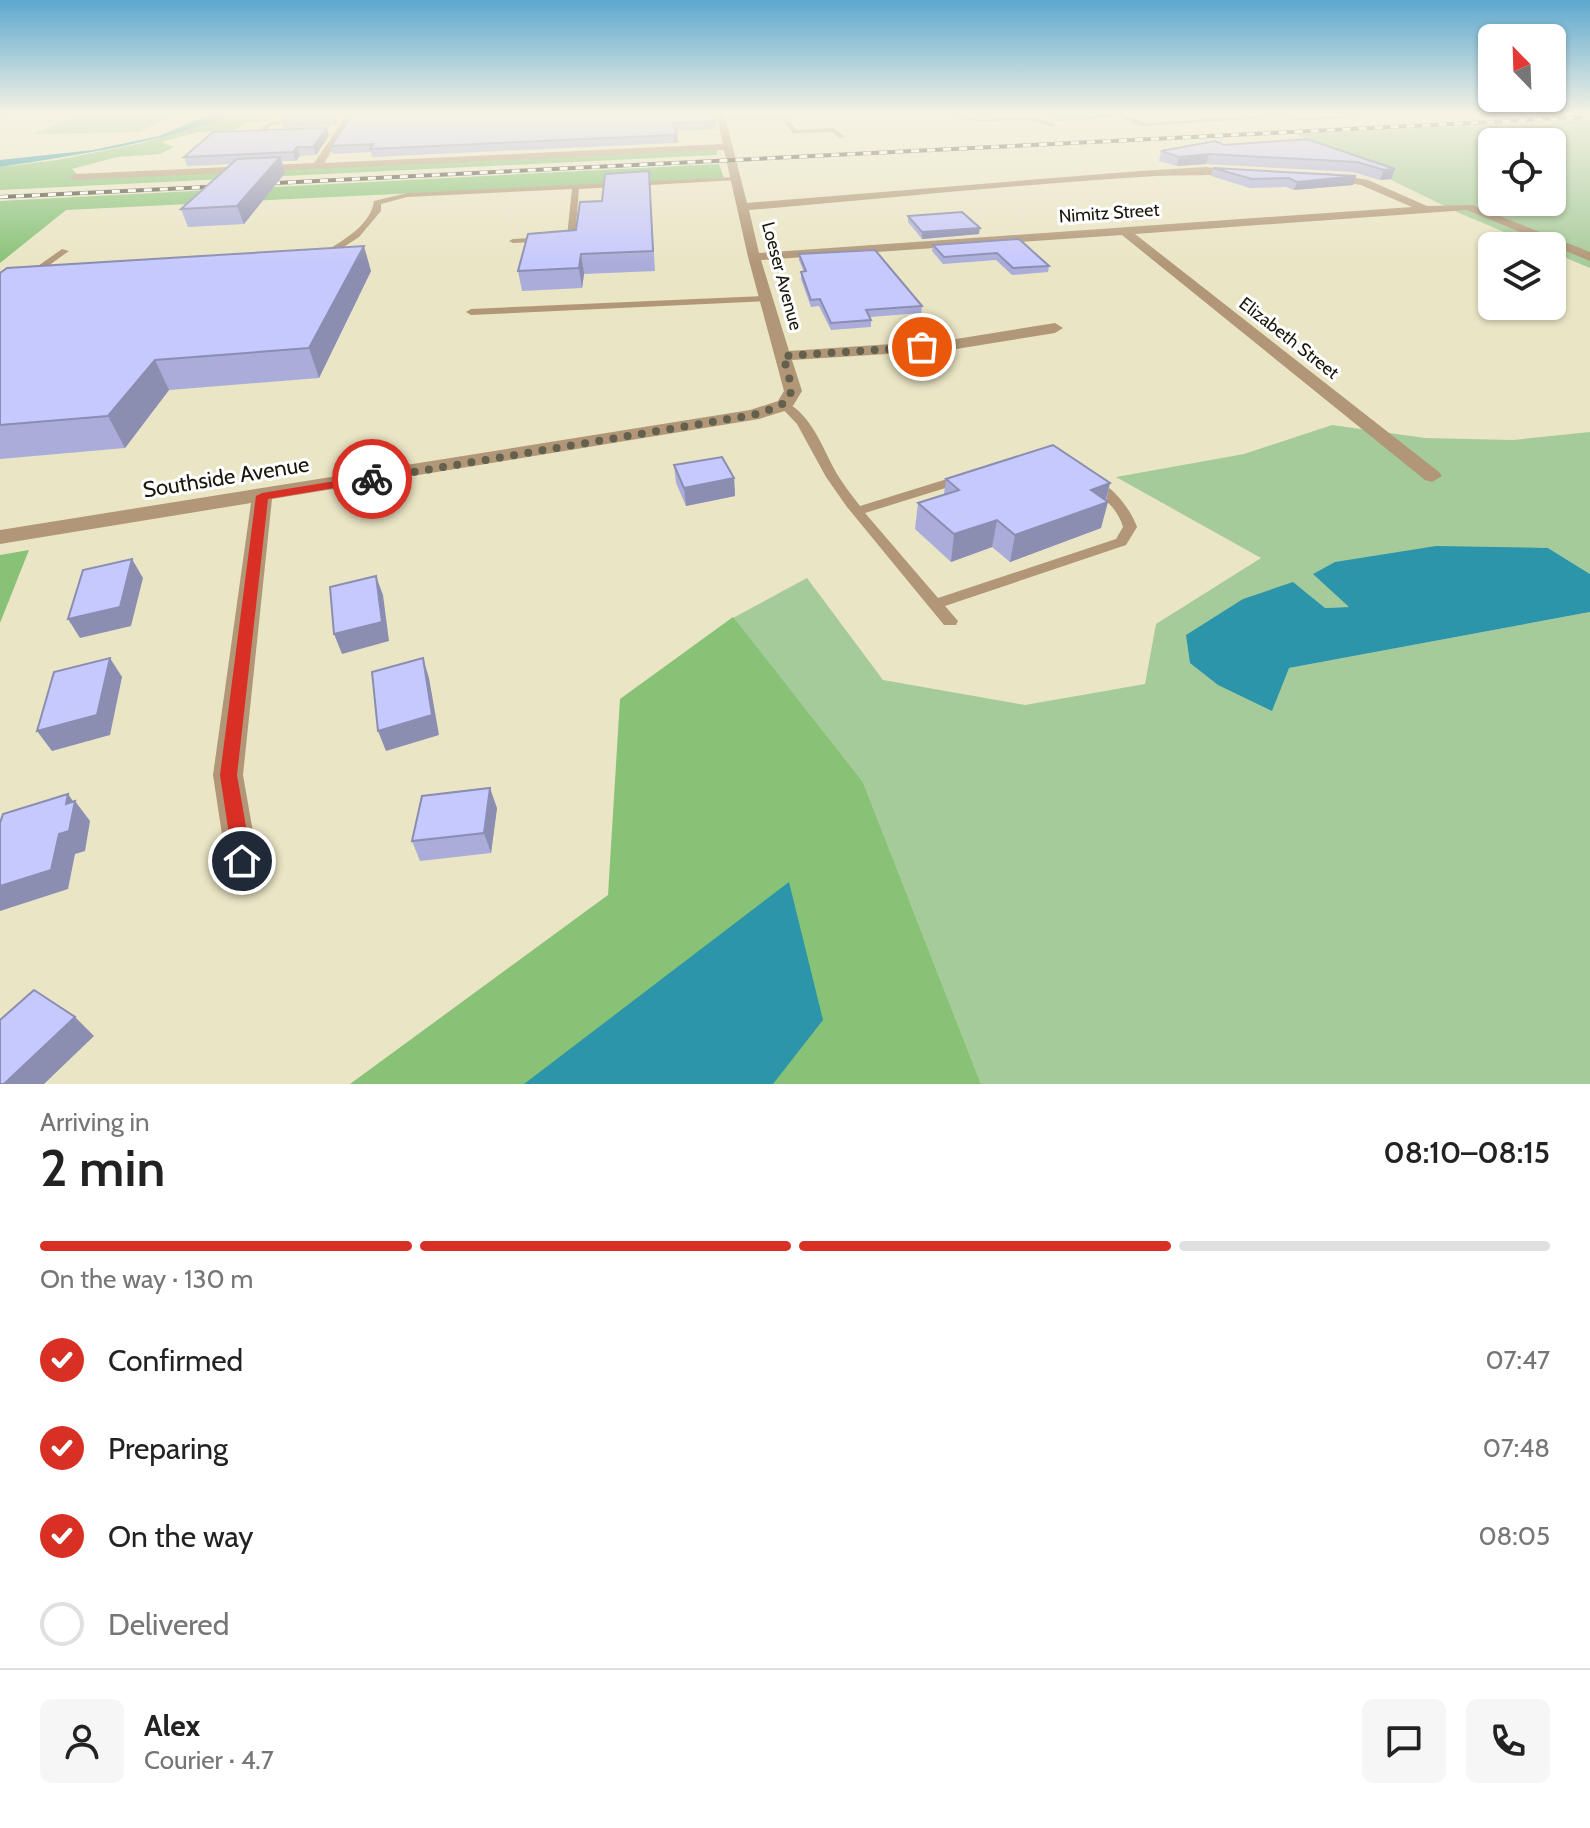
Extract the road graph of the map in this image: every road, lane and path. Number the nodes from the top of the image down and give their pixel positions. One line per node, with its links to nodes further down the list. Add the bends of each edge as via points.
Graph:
1 (369, 164): 3 (street)
2 (732, 164): 7 (street, Loeser Avenue)
3 (317, 166): 6 (street)
4 (1252, 173): 9 (street, via 1152,173)
5 (1308, 175): 10 (street, via 1353,178)
6 (75, 177)
7 (736, 179): 8 (lane); 9 (street, Loeser Avenue)
8 (576, 187): 12 (lane, via 571,238); 16 (lane, via 389,199 377,203 377,211 356,235)
9 (743, 207): 14 (street, Loeser Avenue)
10 (1425, 210): 11 (street, Nimitz Street); 15 (street, Nimitz Street, via 1468,207)
11 (1123, 230): 14 (street, Nimitz Street); 25 (street, Elizabeth Street)
12 (513, 241)
13 (65, 251): 17 (lane)
14 (754, 257): 18 (street, Loeser Avenue)
15 (1590, 257)
16 (309, 264)
17 (0, 297)
18 (766, 299): 19 (lane); 21 (street, Loeser Avenue)
19 (471, 312)
20 (1055, 328): 21 (street, via 950,345)
21 (783, 356): 22 (street, Loeser Avenue, via 793,391)
22 (785, 405): 26 (street, Southside Avenue, via 696,425); 27 (lane, via 802,420 829,473)
23 (1073, 471): 29 (lane, via 1126,512 1130,527 1121,542)
24 (973, 475): 27 (lane)
25 (1432, 476)
26 (262, 496): 28 (street, Southside Avenue); 31 (street, via 228,775)
27 (857, 511): 29 (lane)
28 (0, 537)
29 (935, 604): 30 (lane)
30 (950, 621)
31 (242, 861)

